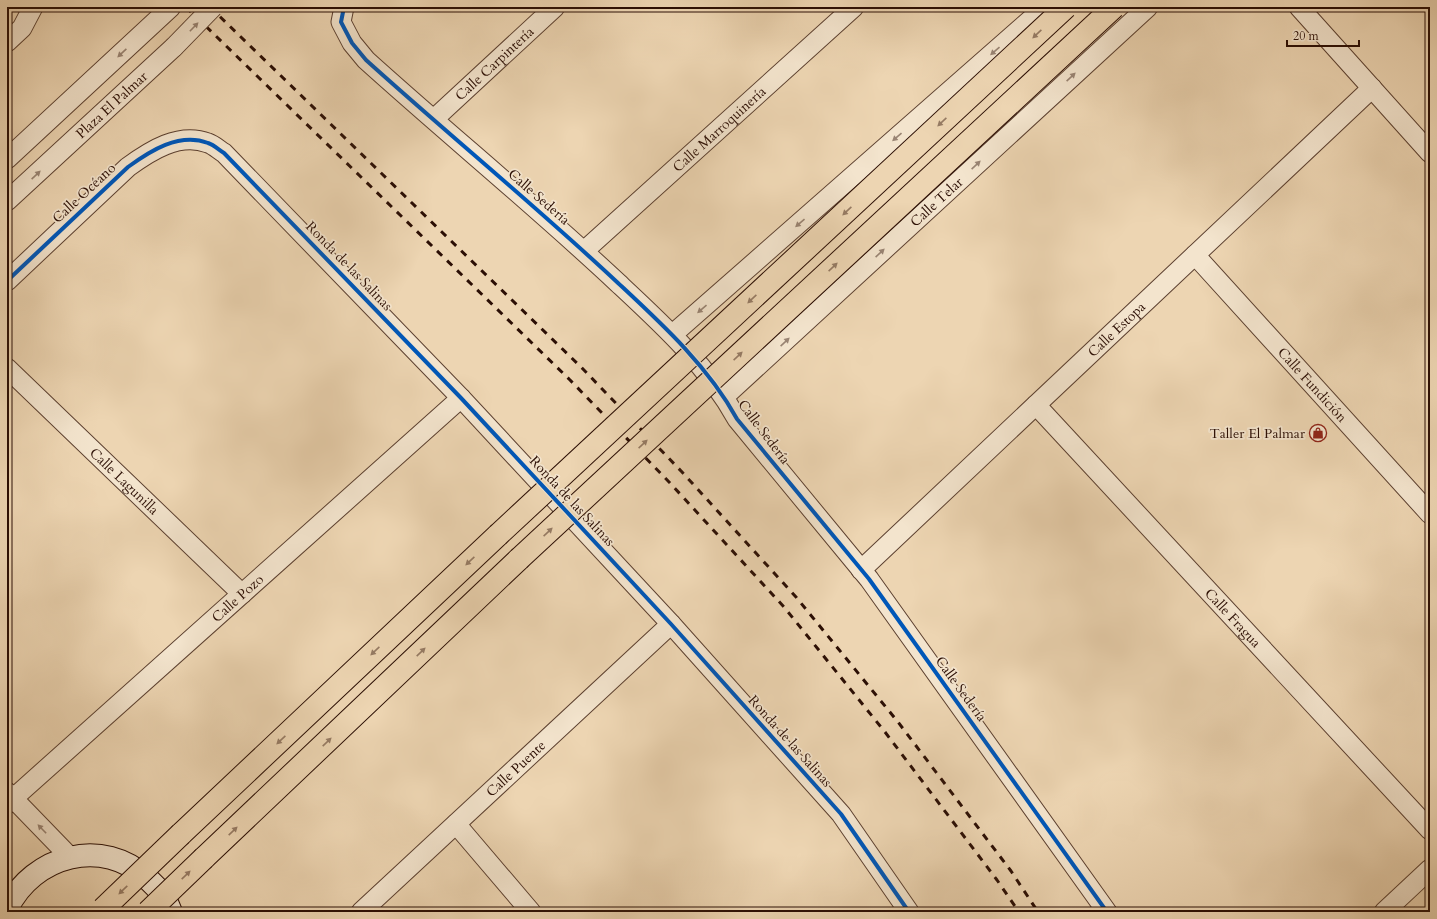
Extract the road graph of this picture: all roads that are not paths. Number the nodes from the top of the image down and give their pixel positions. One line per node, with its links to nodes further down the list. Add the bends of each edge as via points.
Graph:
1 (33, 7): 12 (street, via 22,28)
2 (171, 7): 17 (street, one-way to 17)
3 (214, 7): 18 (street, Plaza El Palmar, one-way to 3, bridge)
4 (555, 7): 14 (street, Calle Carpintería)
5 (854, 7): 19 (street, Calle Marroquinería)
6 (1045, 7): 22 (street, one-way to 22)
7 (1066, 7): 37 (highway, one-way to 37, bridge, via 498,535)
8 (1114, 7): 38 (highway, one-way to 8, bridge, via 519,559)
9 (1148, 7): 24 (street, Calle Telar, one-way to 9)
10 (1299, 7): 13 (street)
11 (343, 15): 14 (street, Calle Sedería, via 352,43 366,60)
12 (7, 42)
13 (1372, 88): 16 (street); 20 (street, Calle Estopa)
14 (434, 119): 19 (street, Calle Sedería)
15 (187, 140): 21 (street, Calle Océano, via 169,143 128,167); 25 (street, Ronda de las Salinas, via 208,143 224,153)
16 (1430, 153)
17 (7, 159)
18 (7, 201)
19 (584, 251): 22 (street, Calle Sedería)
20 (1195, 255): 26 (street, Calle Estopa); 27 (street, Calle Fundición)
21 (7, 281)
22 (673, 334): 24 (street, Calle Sedería)
23 (7, 368): 29 (street, Calle Lagunilla)
24 (725, 396): 28 (street, Calle Sedería, via 737,419)
25 (461, 398): 29 (street, Calle Pozo); 30 (street, Ronda de las Salinas)
26 (1036, 405): 28 (street, Calle Estopa); 33 (street, Calle Fragua)
27 (1430, 514)
28 (861, 570): 43 (street, Calle Sedería)
29 (242, 594): 31 (street, Calle Pozo)
30 (670, 624): 32 (street, Calle Puente); 42 (street, Ronda de las Salinas, via 841,814)
31 (9, 798): 34 (street, one-way to 31)
32 (456, 824): 40 (street, Calle Puente); 41 (street)
33 (1430, 830)
34 (70, 857): 36 (street, via 48,864 29,877 14,895); 39 (street, via 95,855 118,860 140,872 158,888)
35 (1430, 869): 44 (street)
36 (7, 909)
37 (99, 911)
38 (148, 912)
39 (171, 912)
40 (361, 912)
41 (531, 912)
42 (910, 912)
43 (1107, 912)
44 (1384, 912)

